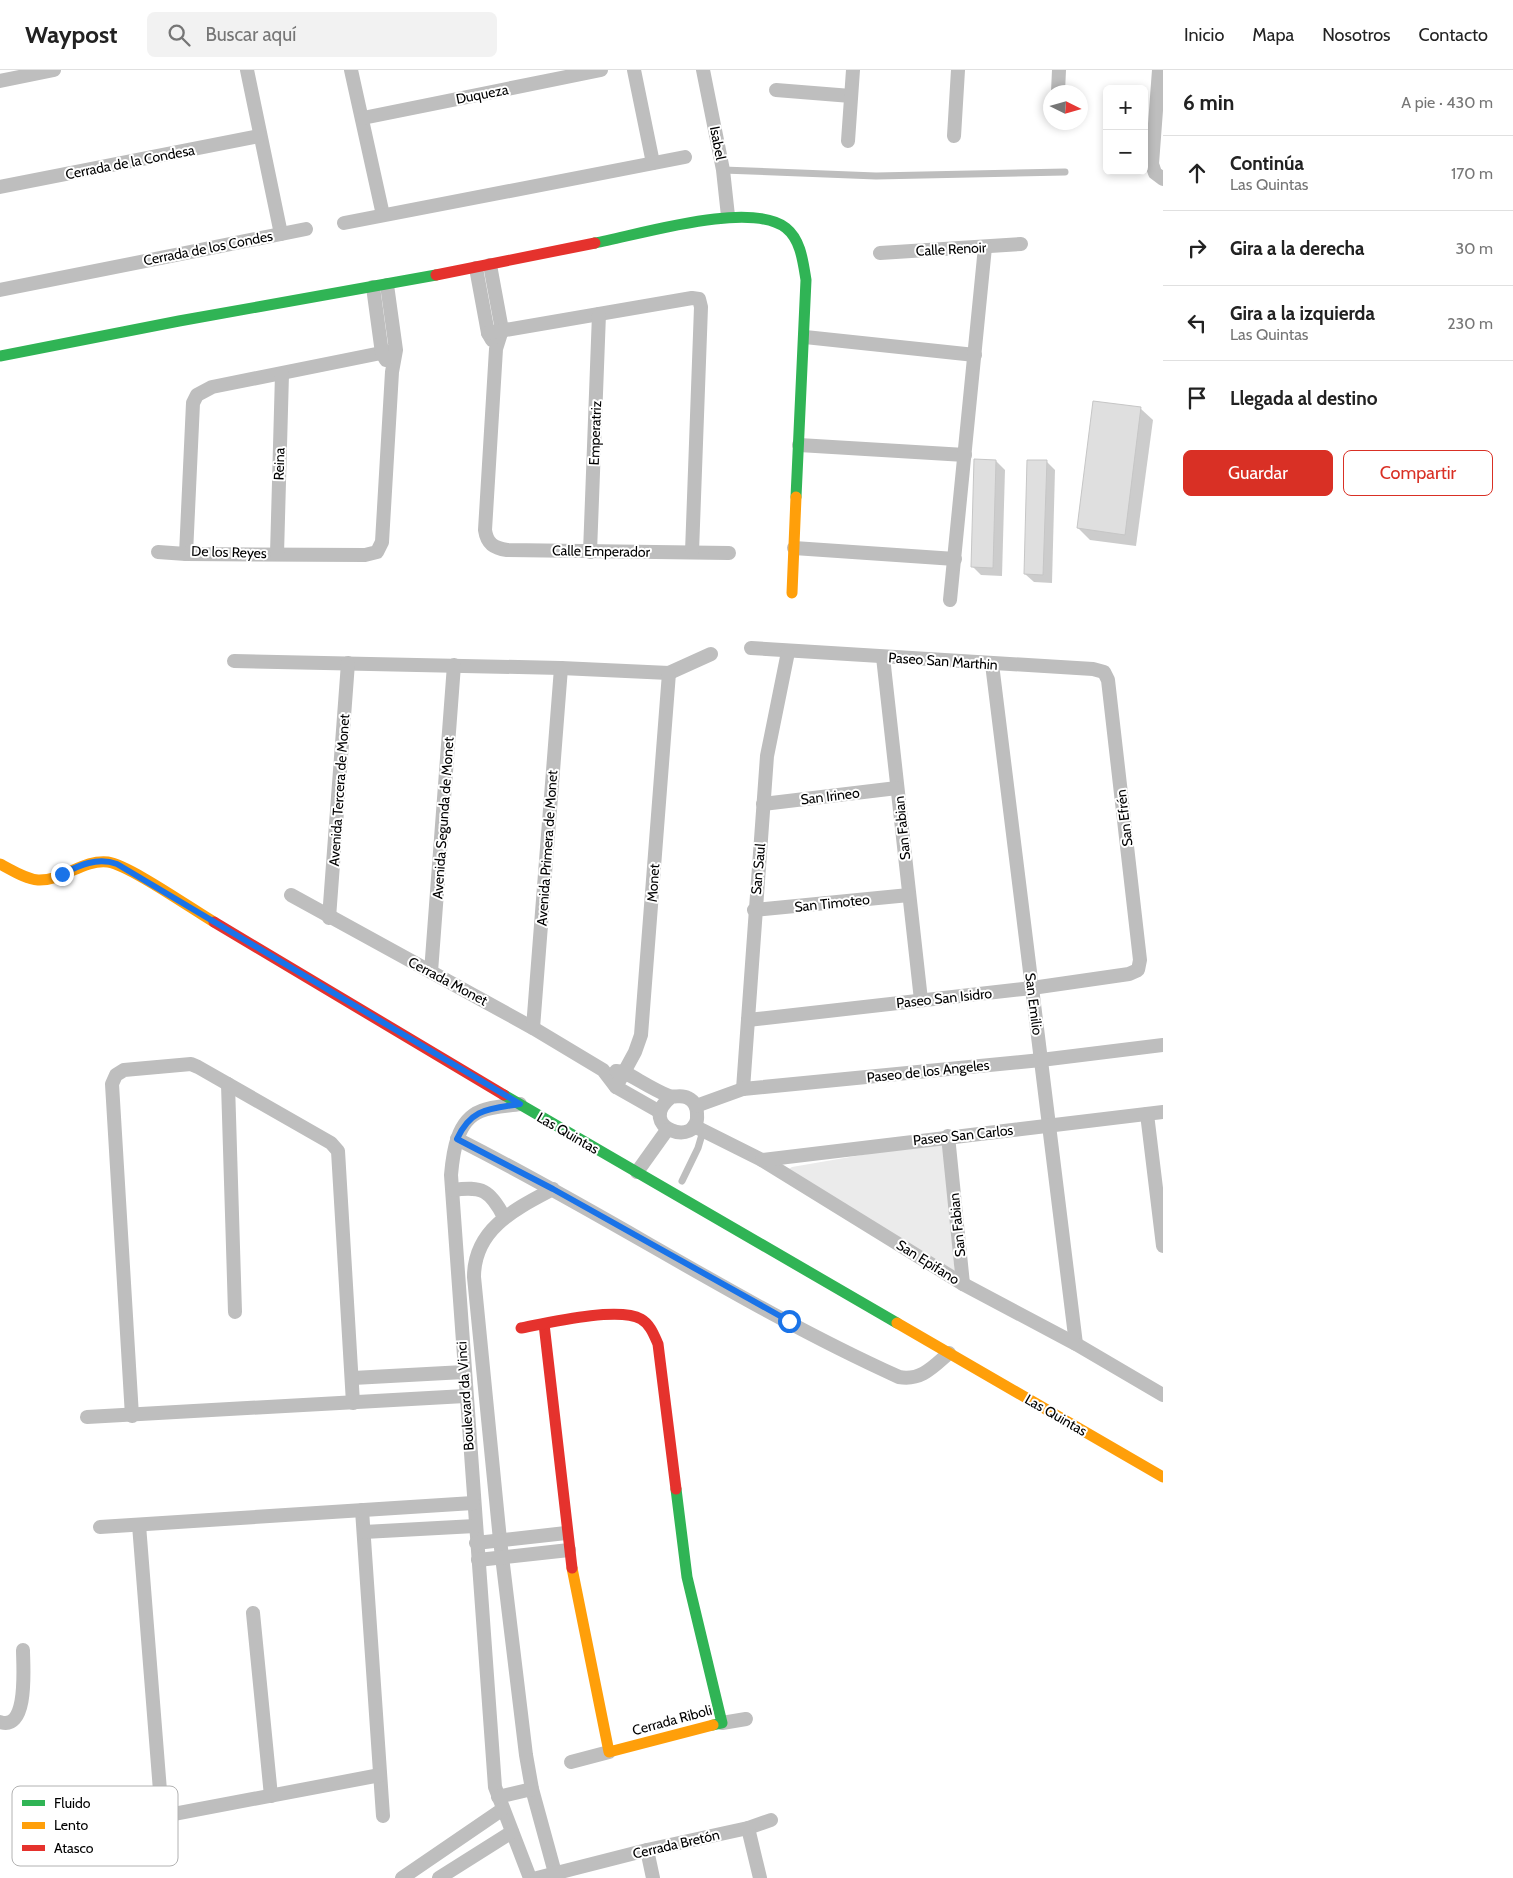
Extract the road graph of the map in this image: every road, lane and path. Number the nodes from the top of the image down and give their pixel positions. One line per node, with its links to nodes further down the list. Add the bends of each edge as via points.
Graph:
1 (54, 70): 11 (street)
2 (247, 70): 16 (street, Cerrada de los Condes)
3 (351, 70): 15 (street)
4 (601, 70): 15 (street, Duqueza)
5 (634, 70): 20 (street)
6 (703, 70): 21 (street, Isabel)
7 (854, 70): 14 (street)
8 (958, 70): 17 (street)
9 (1059, 70): 12 (street)
10 (1158, 70): 23 (street, via 1152,164 1155,173)
11 (0, 81)
12 (1058, 85)
13 (776, 90): 14 (street)
14 (851, 96): 18 (street)
15 (363, 118): 25 (street)
16 (260, 136): 24 (street, Cerrada de la Condesa); 29 (street, Cerrada de los Condes)
17 (954, 136)
18 (848, 141)
19 (685, 157): 20 (street)
20 (653, 163): 25 (street)
21 (723, 170): 22 (lane, via 876,176); 26 (street, Isabel)
22 (1065, 172)
23 (1163, 179)
24 (0, 187)
25 (383, 215): 27 (street)
26 (728, 216): 33 (street); 40 (street, via 764,218 788,228 802,251 806,280)
27 (344, 223)
28 (306, 229): 29 (street)
29 (281, 234): 36 (street, Cerrada de los Condes)
30 (1021, 244): 31 (street, Calle Renoir)
31 (985, 247): 32 (street, Calle Renoir); 43 (street)
32 (880, 253)
33 (483, 266): 34 (street); 38 (street); 39 (street)
34 (387, 285): 35 (street); 42 (street)
35 (372, 287): 42 (street); 44 (street, via 179,320)
36 (0, 290)
37 (599, 314): 38 (street); 50 (street, Emperatriz); 51 (street, via 692,298 699,299 701,303)
38 (502, 330): 39 (street); 41 (street)
39 (488, 333): 41 (street)
40 (805, 337): 43 (street); 46 (street)
41 (496, 349): 50 (street, Calle Emperador, via 485,530 490,544 497,549)
42 (389, 352): 45 (street, De los Reyes); 54 (street, De los Reyes, via 392,372 382,542 377,552 365,555)
43 (975, 355): 47 (street)
44 (0, 356)
45 (282, 374): 53 (street, De los Reyes, via 212,387 197,395 193,403); 54 (street, Reina)
46 (799, 445): 47 (street); 48 (street)
47 (965, 455): 55 (street)
48 (794, 548): 55 (street); 56 (street)
49 (158, 552): 53 (street)
50 (590, 552): 51 (street, Calle Emperador)
51 (692, 552): 52 (street, Calle Emperador)
52 (729, 553)
53 (186, 554): 54 (street, De los Reyes)
54 (276, 554)
55 (954, 559): 57 (street)
56 (792, 593)
57 (950, 600)
58 (751, 648): 59 (street, Paseo San Marthin)
59 (788, 652): 61 (street, Paseo San Marthin); 70 (street, San Saul, via 773,722)
60 (712, 654): 68 (street)
61 (883, 657): 64 (street, Paseo San Marthin); 69 (street, San Fabian)
62 (234, 661): 63 (street)
63 (348, 663): 65 (street); 75 (street, Avenida Tercera de Monet)
64 (992, 664): 67 (street, Paseo San Marthin); 78 (street, San Emilio)
65 (454, 665): 66 (street); 77 (street, Avenida Segunda de Monet)
66 (561, 668): 68 (street); 81 (street, Avenida Primera de Monet)
67 (1099, 670): 76 (street, San Efrén, via 1108,680 1140,960)
68 (669, 673): 85 (street, Monet, via 641,1035)
69 (897, 788): 70 (street, San Irineo); 72 (street, San Fabian)
70 (763, 804): 74 (street, San Saul)
71 (0, 864): 90 (street, Las Quintas, via 38,880 92,862 102,860 117,864)
72 (909, 895): 74 (street, San Timoteo); 79 (street, San Fabian)
73 (291, 896): 75 (street, Cerrada Monet)
74 (754, 910): 80 (street, San Saul)
75 (329, 918): 77 (street, Cerrada Monet)
76 (1138, 970): 78 (street, Paseo San Isidro)
77 (431, 972): 81 (street, Cerrada Monet)
78 (1032, 988): 79 (street, Paseo San Isidro); 83 (street, San Emilio)
79 (921, 1000): 80 (street, Paseo San Isidro)
80 (748, 1020): 88 (street, San Saul)
81 (533, 1028): 84 (street, Cerrada Monet)
82 (1163, 1045): 83 (street, Paseo de los Angeles)
83 (1041, 1060): 88 (street, Paseo de los Angeles); 95 (street, San Emilio)
84 (603, 1070): 85 (street); 87 (street)
85 (624, 1072): 87 (street, Monet); 89 (street)
86 (228, 1084): 110 (street); 116 (street, via 331,1143 338,1151); 120 (street, via 191,1064 124,1070 116,1075 112,1084)
87 (616, 1087): 92 (street)
88 (743, 1089): 91 (street, Paseo de los Angeles)
89 (671, 1097): 91 (street, via 681,1095 690,1098); 92 (street)
90 (520, 1104): 98 (street, via 481,1110); 101 (street, Las Quintas)
91 (696, 1106): 96 (street)
92 (660, 1112): 97 (street, via 661,1122)
93 (1163, 1112): 94 (street, Paseo San Carlos)
94 (1147, 1114): 95 (street, Paseo San Carlos); 107 (street)
95 (1048, 1126): 99 (street, Paseo San Carlos); 113 (street, San Emilio)
96 (698, 1128): 97 (street, via 677,1133); 100 (street, San Epifano); 102 (lane, via 698,1148)
97 (667, 1130): 101 (street)
98 (460, 1134): 103 (street); 104 (street, Boulevard da Vinci, via 451,1175)
99 (948, 1136): 100 (street, Paseo San Carlos); 109 (street, San Fabian)
100 (762, 1160): 109 (street, San Epifano)
101 (638, 1172): 114 (street, Las Quintas)
102 (682, 1181)
103 (553, 1189): 105 (street); 114 (street, via 742,1296 898,1377 920,1376)
104 (452, 1190): 105 (street, via 483,1190 497,1203); 106 (street, Boulevard da Vinci)
105 (504, 1217): 108 (street)
106 (456, 1243): 108 (street); 115 (street, Boulevard da Vinci)
107 (1163, 1246)
108 (479, 1248): 130 (street, Boulevard da Vinci, via 474,1278)
109 (963, 1284): 113 (street, San Epifano)
110 (235, 1312)
111 (544, 1324): 112 (street, Cerrada Riboli); 129 (street); 139 (street, Cerrada Riboli, via 627,1314 637,1316 654,1331 687,1577)
112 (521, 1328)
113 (1076, 1344): 117 (street, San Epifano)
114 (949, 1353): 122 (street, Las Quintas)
115 (464, 1372): 116 (street); 118 (street, Boulevard da Vinci)
116 (353, 1378): 119 (street)
117 (1163, 1395)
118 (465, 1396): 119 (street); 123 (street, Boulevard da Vinci)
119 (353, 1403): 120 (street)
120 (132, 1416): 121 (street)
121 (87, 1417)
122 (1163, 1476)
123 (473, 1503): 124 (street); 126 (street, Boulevard da Vinci)
124 (362, 1510): 125 (street); 128 (street)
125 (139, 1525): 127 (street); 143 (street)
126 (475, 1526): 128 (street); 131 (street, Boulevard da Vinci)
127 (100, 1527)
128 (364, 1532): 142 (street)
129 (566, 1533): 130 (street); 132 (street)
130 (500, 1540): 131 (street); 133 (street, Boulevard da Vinci)
131 (476, 1543): 134 (street, Boulevard da Vinci)
132 (569, 1550): 133 (street); 140 (street)
133 (502, 1558): 134 (street); 144 (street, Boulevard da Vinci)
134 (478, 1560): 146 (street, Boulevard da Vinci, via 493,1763)
135 (253, 1613): 145 (street)
136 (23, 1650): 138 (street, via 23,1694 19,1713 13,1720)
137 (746, 1719): 139 (street)
138 (0, 1722)
139 (722, 1723): 140 (street, Cerrada Riboli)
140 (609, 1752): 141 (street)
141 (571, 1762)
142 (380, 1775): 145 (street); 148 (street)
143 (160, 1786)
144 (532, 1789): 146 (street); 153 (street, Boulevard da Vinci)
145 (271, 1796): 147 (street)
146 (501, 1803): 151 (street, Boulevard da Vinci); 154 (street)
147 (178, 1813)
148 (383, 1816)
149 (771, 1820): 150 (street, Cerrada Bretón)
150 (748, 1828): 152 (street, Cerrada Bretón); 159 (street)
151 (512, 1832): 155 (street); 156 (street, Boulevard da Vinci)
152 (647, 1850): 153 (street, Cerrada Bretón); 158 (street)
153 (554, 1873): 157 (street, Cerrada Bretón)
154 (405, 1878)
155 (439, 1878)
156 (530, 1878)
157 (537, 1878)
158 (653, 1878)
159 (760, 1878)

